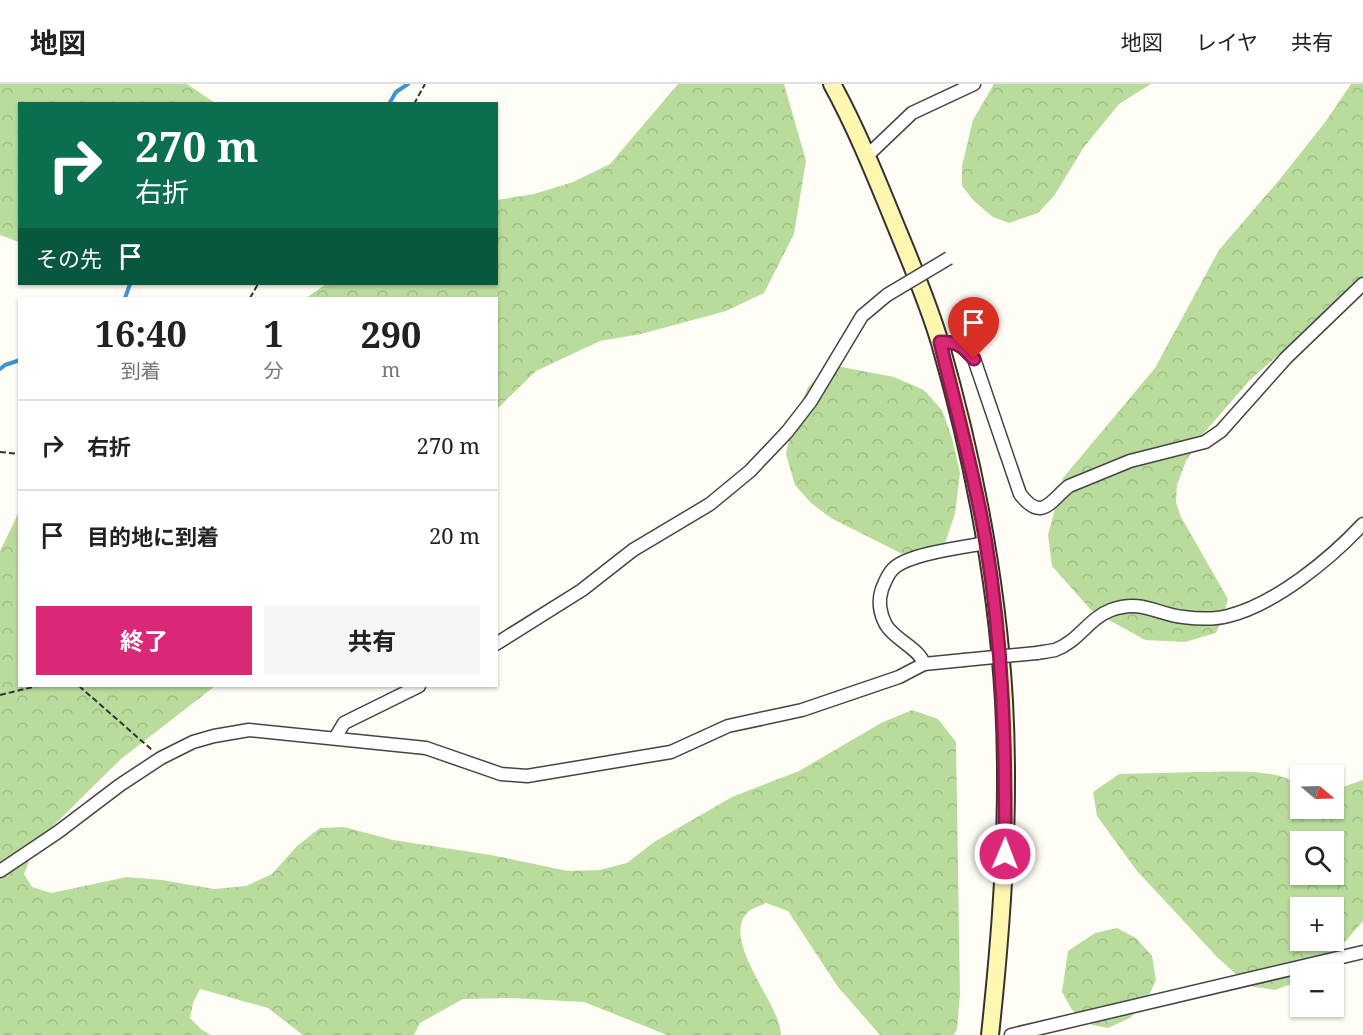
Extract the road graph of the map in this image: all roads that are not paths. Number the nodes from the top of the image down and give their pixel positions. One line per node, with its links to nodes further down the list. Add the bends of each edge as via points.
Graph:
1 (832, 84): 3 (street)
2 (974, 84): 3 (street, via 912,114)
3 (868, 155): 6 (street)
4 (949, 258): 9 (street, bridge, via 887,295 862,316 811,401 750,471 710,504 633,550 582,590)
5 (1363, 284): 6 (street, via 1286,358 1221,432 1205,442 1130,461 1070,486 1042,508 1026,502 1020,494 974,359 955,342)
6 (940, 342): 8 (street)
7 (1363, 524): 10 (street, bridge, via 1320,565 1262,604 1227,617 1179,617 1150,607 1130,606 1096,617 1056,650)
8 (986, 543): 10 (street, via 907,559 885,579 880,609 886,624 922,657); 15 (street, via 1004,700 1006,778 1005,854)
9 (498, 643)
10 (924, 664): 12 (street, via 899,677 802,711 728,726 671,752 527,776 501,774 426,748)
11 (417, 687): 12 (street, via 344,723)
12 (335, 738): 13 (street, via 249,730 193,742 120,785)
13 (0, 871)
14 (1363, 952): 16 (street)
15 (990, 1035)
16 (1011, 1035)

